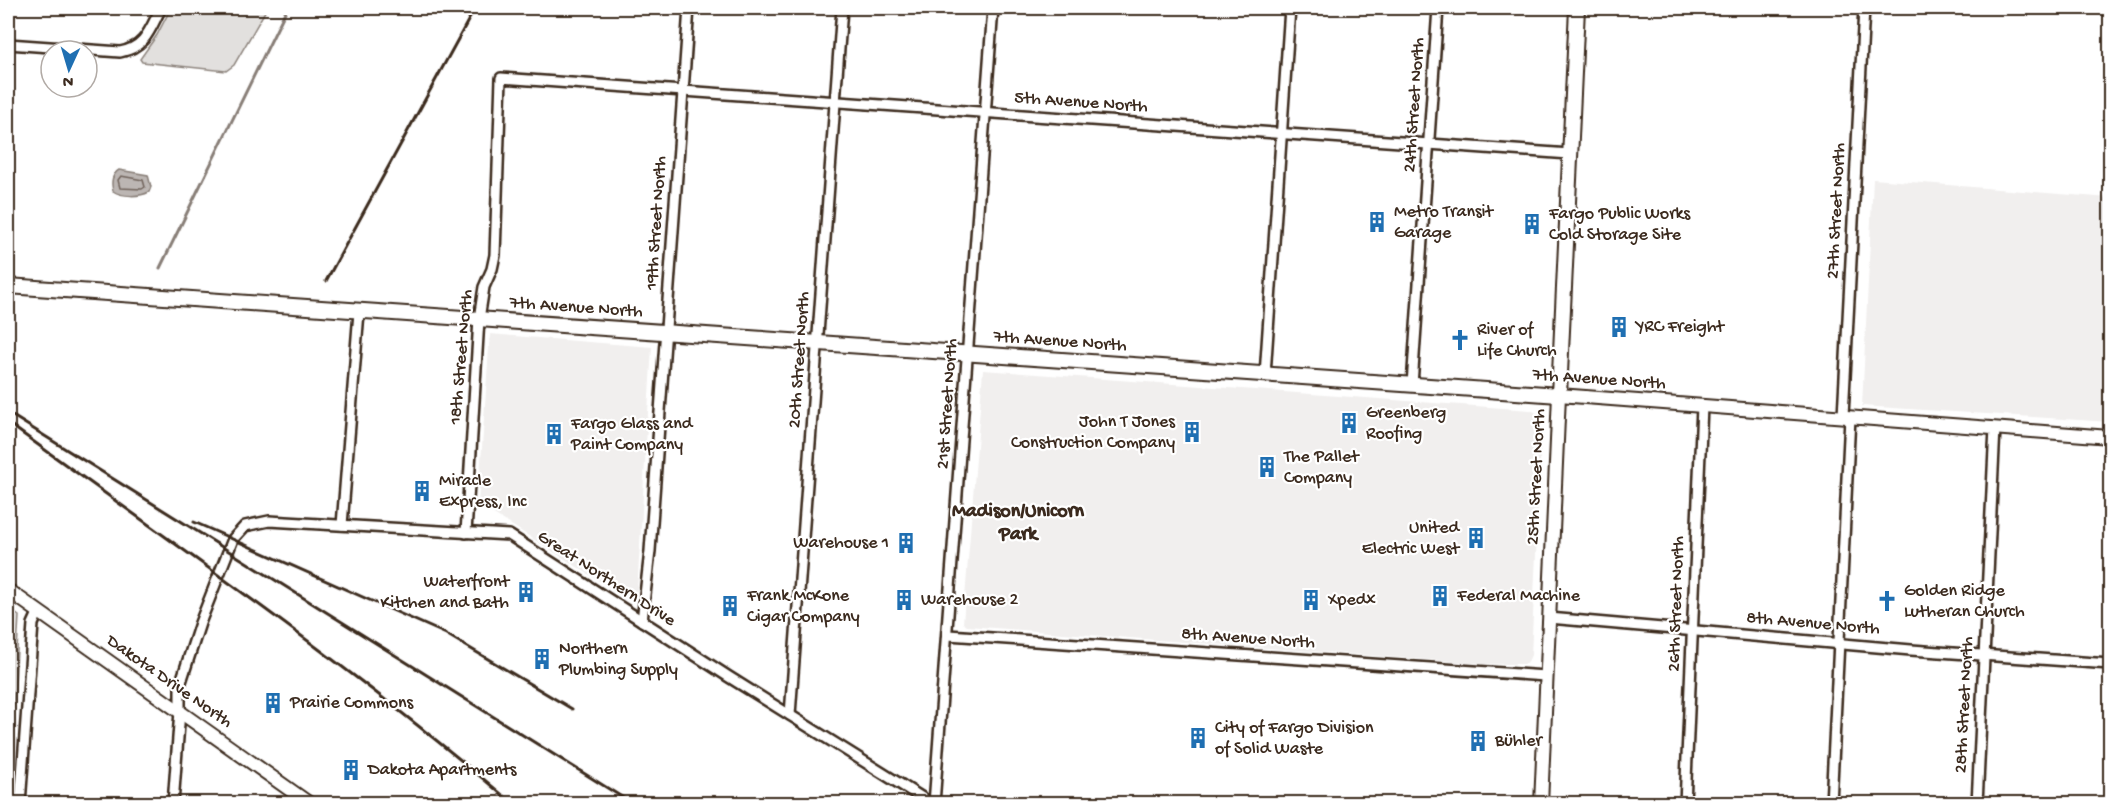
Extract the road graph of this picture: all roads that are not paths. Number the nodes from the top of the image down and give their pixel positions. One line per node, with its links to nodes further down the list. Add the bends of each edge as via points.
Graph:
1 (161, 8): 11 (street, via 144,41 132,50)
2 (689, 8): 13 (street, 19th Street North)
3 (842, 8): 14 (street, 20th Street North)
4 (993, 8): 15 (street, 21st Street North)
5 (1290, 8): 16 (street)
6 (1438, 8): 17 (street, 24th Street North)
7 (1577, 8): 18 (main road, 25th Street North)
8 (1864, 8): 29 (street, 27th Street North)
9 (8, 44): 10 (street)
10 (39, 46)
11 (99, 51)
12 (501, 78): 13 (street, 5th Avenue North); 21 (street, 18th Street North, via 495,255)
13 (683, 91): 14 (street, 5th Avenue North); 22 (street, 19th Street North)
14 (835, 102): 15 (street, 5th Avenue North); 23 (street, 20th Street North)
15 (986, 113): 16 (street, 5th Avenue North); 24 (street, 21st Street North)
16 (1281, 134): 17 (street, 5th Avenue North); 25 (street)
17 (1429, 144): 18 (street, 5th Avenue North); 26 (street, 24th Street North)
18 (1570, 154): 27 (main road, 25th Street North)
19 (8, 286): 20 (main road, 7th Avenue North)
20 (359, 312): 21 (main road, 7th Avenue North); 32 (street)
21 (479, 319): 22 (main road, 7th Avenue North); 33 (street, 18th Street North)
22 (665, 333): 23 (main road, 7th Avenue North); 37 (street, 19th Street North)
23 (818, 344): 24 (main road, 7th Avenue North); 45 (street, 20th Street North)
24 (969, 354): 25 (main road, 7th Avenue North); 39 (street, 21st Street North)
25 (1265, 375): 26 (main road, 7th Avenue North)
26 (1412, 385): 27 (main road, 7th Avenue North)
27 (1559, 395): 28 (street, 7th Avenue North); 36 (street, 25th Street North)
28 (1702, 406): 29 (street, 7th Avenue North); 38 (street, 26th Street North)
29 (1847, 417): 30 (street, 7th Avenue North); 40 (street, 27th Street North)
30 (1995, 428): 31 (street, 7th Avenue North); 41 (street, 28th Street North)
31 (2110, 437)
32 (342, 525): 33 (street, Great Northern Drive); 44 (street, Great Northern Drive, via 268,521 245,526 233,539 180,685)
33 (466, 533): 37 (street, Great Northern Drive, via 508,535)
34 (8, 590): 35 (street, Dakota Drive North)
35 (38, 613): 44 (street, Dakota Drive North); 46 (street, via 33,624)
36 (1549, 618): 38 (street, 8th Avenue North); 43 (street, 25th Street North)
37 (642, 621): 45 (street, Great Northern Drive)
38 (1692, 630): 40 (street, 8th Avenue North); 51 (street, 26th Street North)
39 (948, 635): 43 (street, 8th Avenue North); 49 (street, 21st Street North)
40 (1839, 642): 41 (street, 8th Avenue North); 52 (street, 27th Street North)
41 (1984, 654): 42 (street, 8th Avenue North); 53 (street, 28th Street North)
42 (2110, 664)
43 (1546, 676): 50 (street, 25th Street North)
44 (180, 711): 47 (street); 48 (street, Dakota Drive North)
45 (790, 716): 49 (street, Great Northern Drive)
46 (20, 804)
47 (173, 804)
48 (310, 804)
49 (933, 804)
50 (1541, 804)
51 (1685, 804)
52 (1831, 804)
53 (1977, 804)

